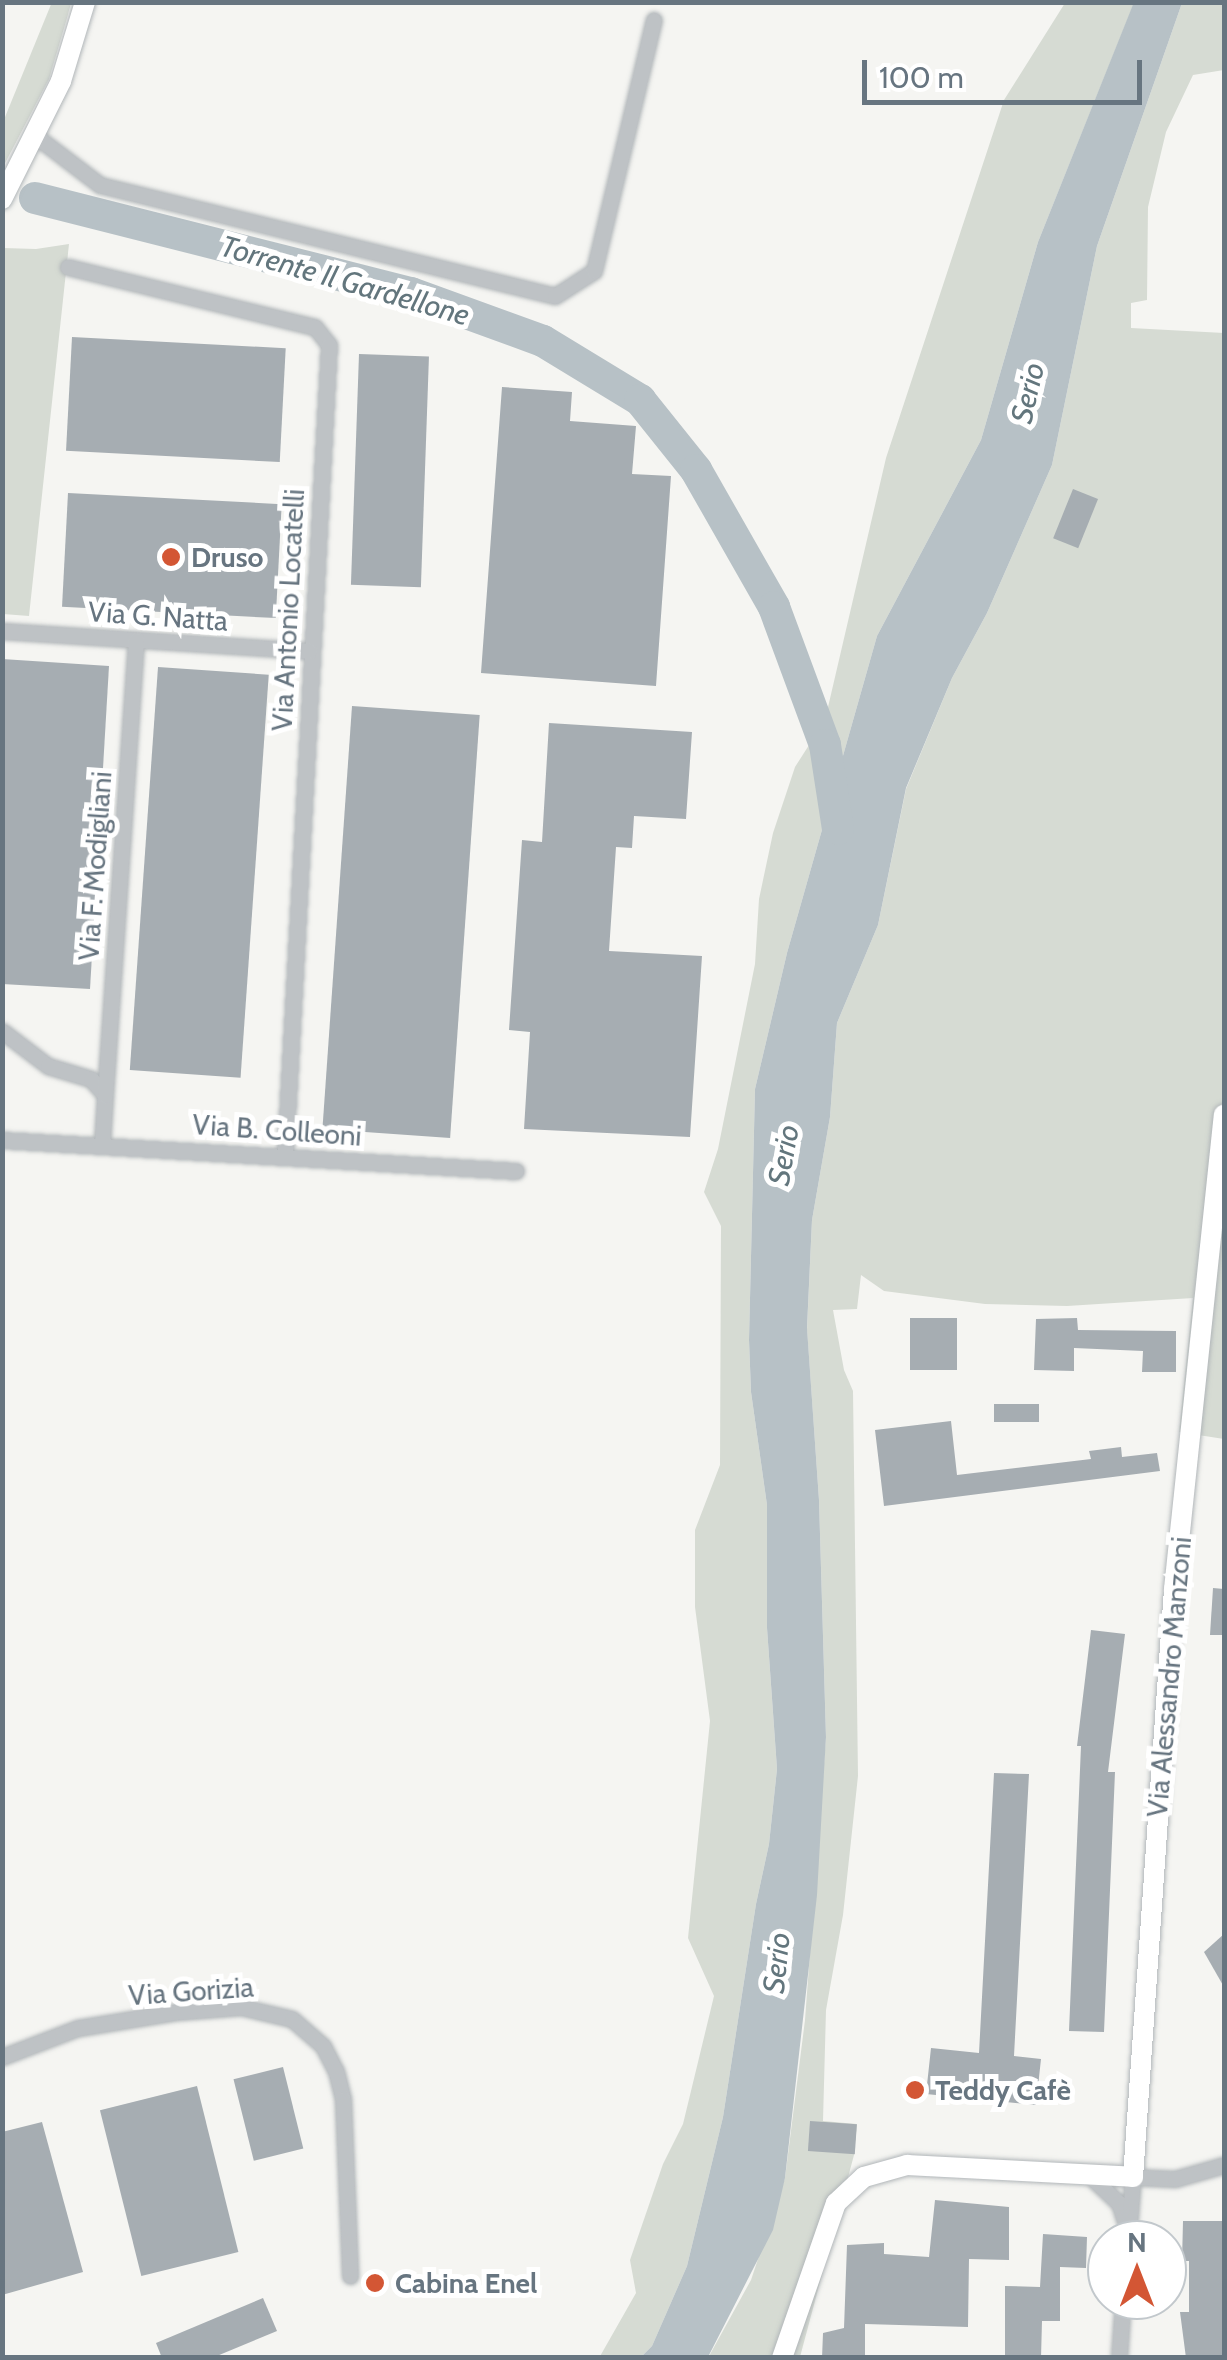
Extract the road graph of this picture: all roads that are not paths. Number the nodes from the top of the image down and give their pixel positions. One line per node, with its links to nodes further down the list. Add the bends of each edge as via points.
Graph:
1 (85, 2): 3 (street)
2 (654, 20): 3 (street, via 594,271 555,296 100,184)
3 (36, 137): 4 (street)
4 (2, 199)
5 (68, 267): 8 (street, Via Antonio Locatelli, via 315,327 329,345)
6 (2, 631): 7 (street, Via G. Natta)
7 (136, 640): 8 (street, Via G. Natta); 10 (street, Via F. Modigliani)
8 (310, 651): 16 (street, Via Antonio Locatelli)
9 (2, 1031): 10 (street, via 48,1066 91,1080)
10 (105, 1095): 14 (street)
11 (1224, 1115): 19 (street, Via Alessandro Manzoni, via 1174,1589)
12 (2, 1140): 13 (street, Via B. Colleoni)
13 (34, 1140): 14 (street, Via B. Colleoni); 15 (street, Via B. Colleoni)
14 (102, 1144): 16 (street, Via B. Colleoni)
15 (2, 1152)
16 (285, 1156): 17 (street, Via B. Colleoni)
17 (516, 1170)
18 (2, 2056): 25 (street, Via Gorizia, via 78,2028 176,2012 240,2008 292,2019 322,2046 343,2099)
19 (1134, 2134): 21 (street, Via Alessandro Manzoni); 22 (street, via 1124,2163)
20 (1224, 2166): 21 (street, via 1174,2179)
21 (1133, 2177): 22 (street); 24 (street, Via Alessandro Manzoni)
22 (1092, 2178): 23 (street, Via Alessandro Manzoni, via 1107,2188); 27 (street, via 907,2166 864,2176 836,2204)
23 (1124, 2220)
24 (1129, 2220)
25 (350, 2276)
26 (1122, 2320): 28 (street)
27 (782, 2358)
28 (1119, 2358)

